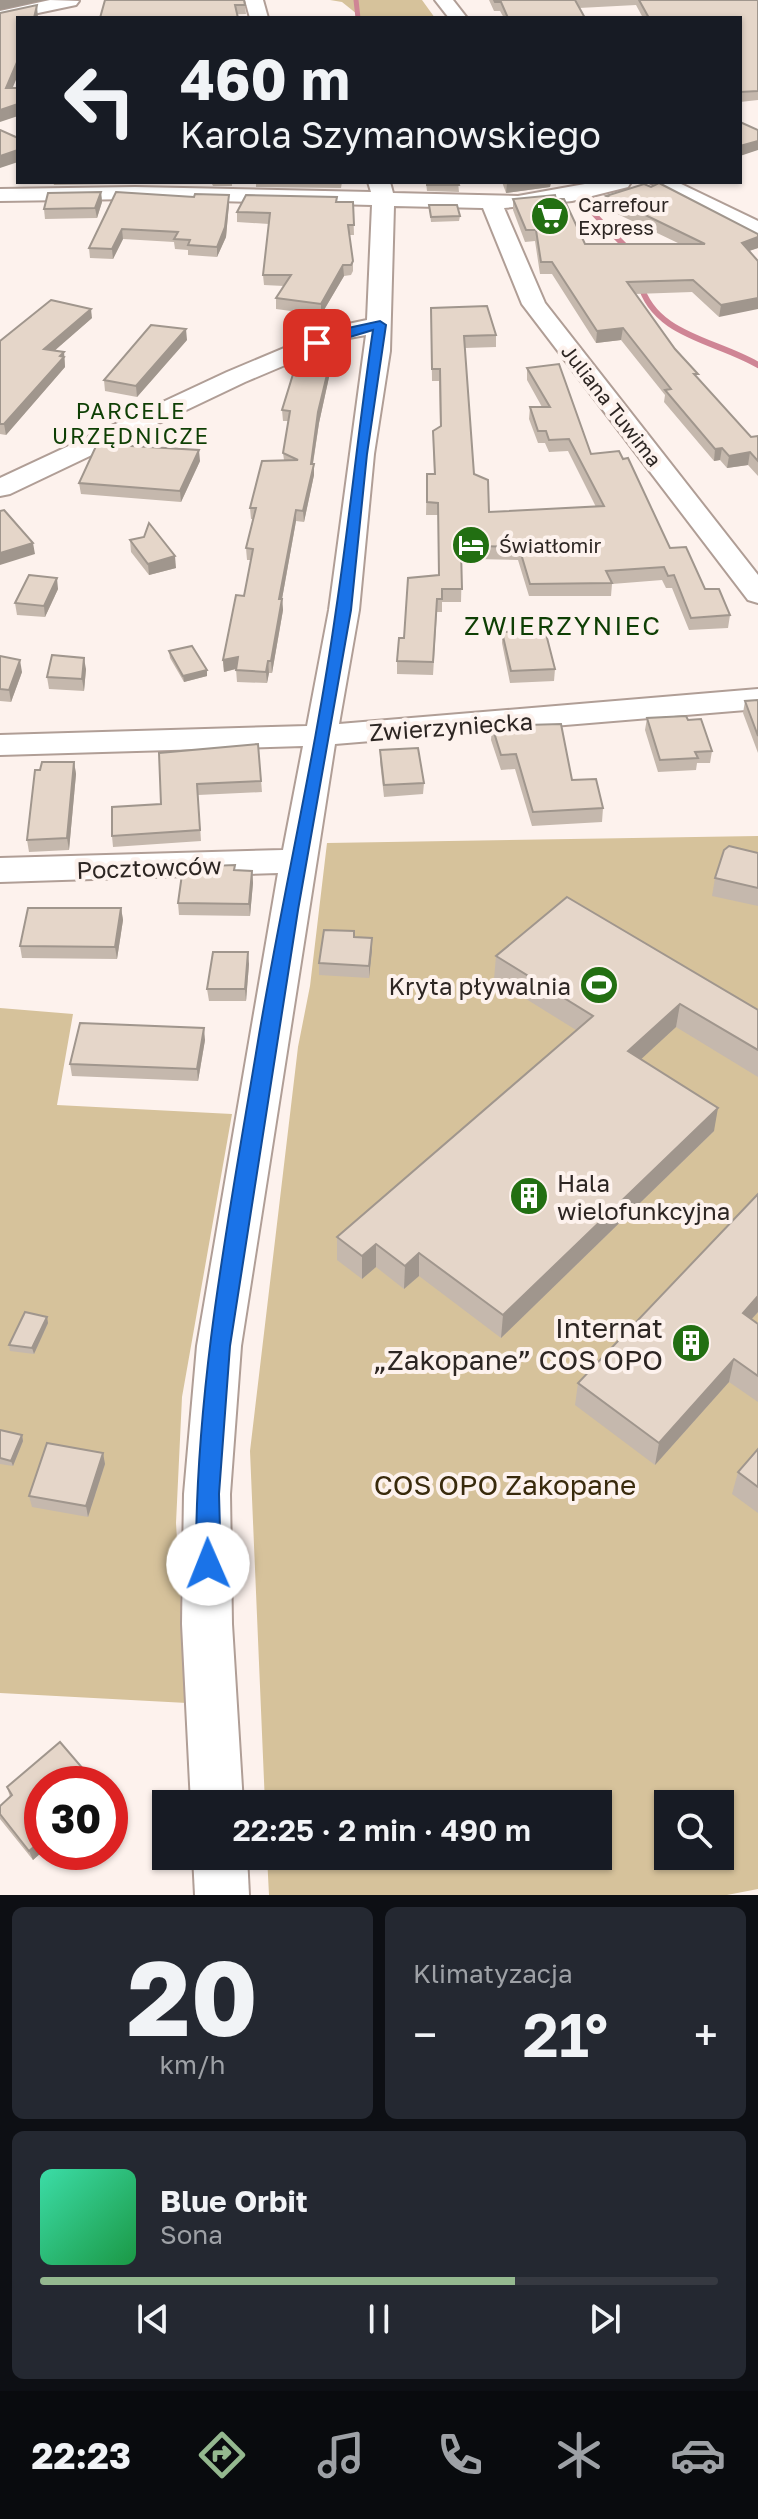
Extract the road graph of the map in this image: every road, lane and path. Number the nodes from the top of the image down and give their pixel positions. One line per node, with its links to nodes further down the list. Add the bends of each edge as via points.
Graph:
1 (71, 0): 3 (street)
2 (444, 0): 4 (street)
3 (0, 16)
4 (456, 16)
5 (614, 184): 9 (street, via 572,195)
6 (664, 184): 10 (street)
7 (10, 188): 8 (street)
8 (381, 190): 9 (street); 11 (street)
9 (491, 202): 13 (street, Juliana Tuwima, via 534,304)
10 (758, 229)
11 (380, 325): 12 (street, via 343,332 249,372); 15 (street, via 344,610)
12 (0, 488)
13 (758, 594)
14 (758, 699): 15 (street, Zwierzyniecka, via 415,731)
15 (322, 734): 16 (street, Zwierzyniecka); 17 (street)
16 (0, 745)
17 (298, 861): 18 (street, Pocztowców); 19 (street, via 219,1346 207,1494 207,1624)
18 (0, 870)
19 (216, 1790)
20 (221, 1870): 21 (street)
21 (222, 1895)

